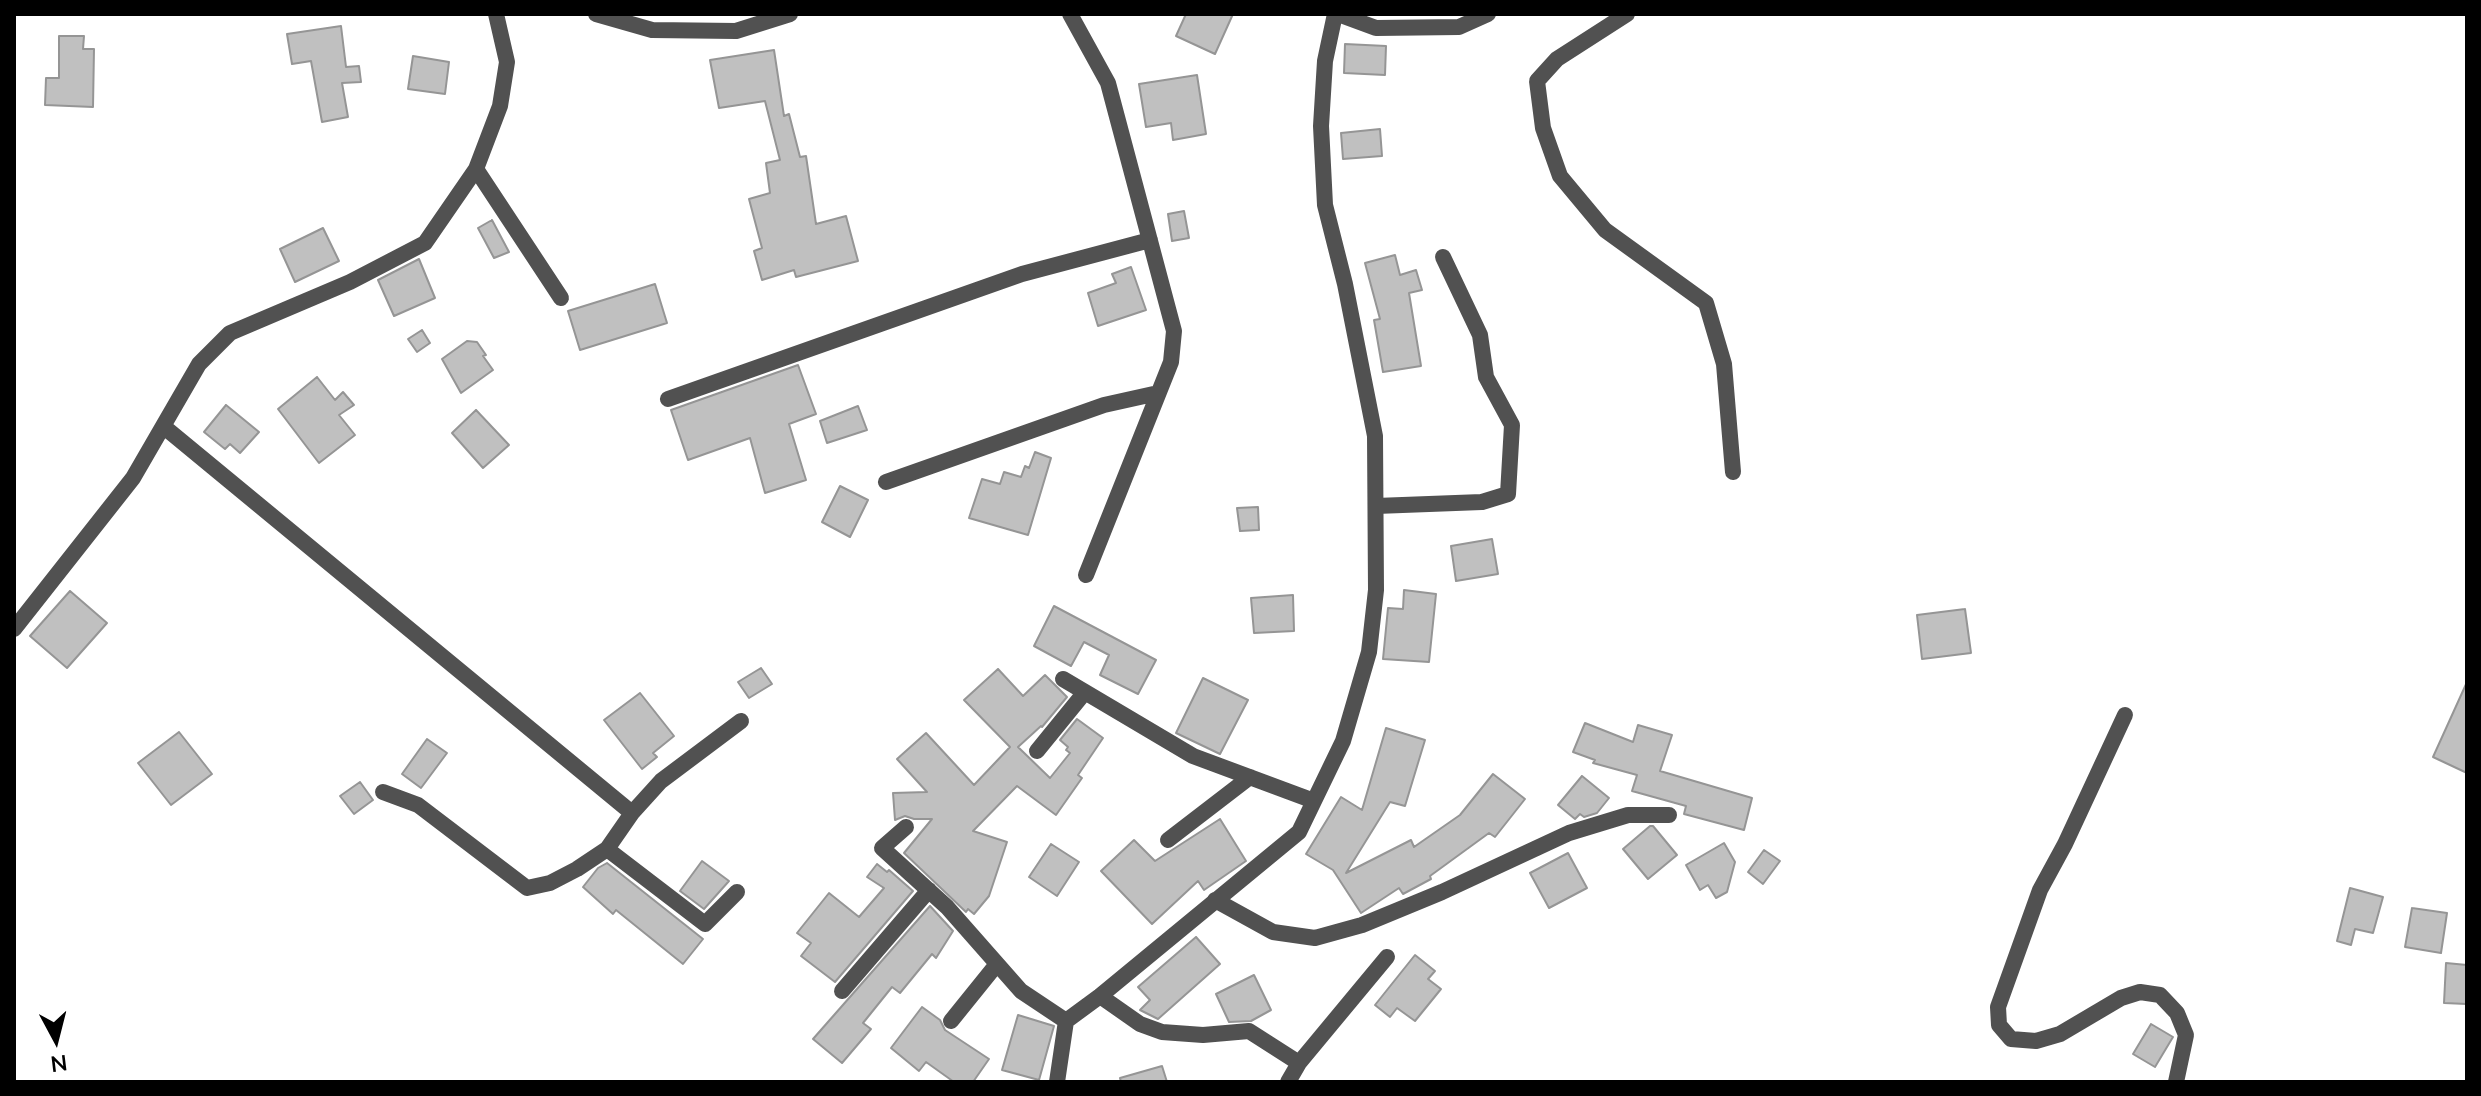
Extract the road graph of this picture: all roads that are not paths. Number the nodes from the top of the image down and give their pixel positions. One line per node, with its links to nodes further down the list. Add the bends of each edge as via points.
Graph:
1 (496, 14): 9 (street, via 507,62 500,106)
2 (596, 14): 8 (street)
3 (790, 14): 8 (street, via 736,31)
4 (1070, 14): 10 (street, via 1108,83)
5 (1337, 14): 6 (street, via 1376,28 1459,27); 18 (street, via 1325,61 1325,205 1375,436)
6 (1488, 14)
7 (1627, 14): 16 (street, via 1557,59 1537,81 1543,128 1560,176 1605,230 1706,303 1724,364)
8 (651, 22)
9 (476, 169): 12 (street); 15 (street, via 425,243 230,333 199,364)
10 (1150, 240): 13 (street, via 1174,331 1171,362); 14 (street, via 1022,274)
11 (1443, 257): 18 (street, via 1480,335 1486,377 1512,425 1508,494 1482,502)
12 (561, 298)
13 (1158, 393): 17 (street, via 1104,405); 19 (street)
14 (668, 399)
15 (163, 426): 20 (street, via 133,478); 29 (street)
16 (1733, 472)
17 (886, 482)
18 (1376, 506): 28 (street, via 1376,590 1369,652 1343,741)
19 (1086, 575)
20 (14, 629)
21 (1063, 679): 22 (street)
22 (1085, 692): 25 (street); 26 (street, via 1193,756)
23 (2125, 715): 46 (street, via 2040,890 1998,1007 1999,1025 2011,1039 2036,1041 2060,1034 2121,998 2140,992 2160,995 2177,1013 2186,1035)
24 (741, 721): 29 (street, via 661,781)
25 (1037, 751)
26 (1250, 777): 28 (street); 32 (street)
27 (383, 792): 33 (street, via 418,805 527,888 550,883)
28 (1314, 801): 36 (street, via 1299,832)
29 (632, 813): 33 (street)
30 (1669, 815): 36 (street, via 1628,815 1569,833 1429,898 1315,938 1273,932)
31 (906, 827): 34 (street, via 882,848)
32 (1168, 840)
33 (607, 849): 35 (street, via 705,924)
34 (929, 890): 38 (street); 39 (street)
35 (737, 892)
36 (1215, 900): 40 (street)
37 (1387, 957): 43 (street)
38 (997, 964): 41 (street); 42 (street, via 1021,991)
39 (842, 991)
40 (1100, 996): 42 (street); 43 (street, via 1140,1024 1162,1032 1249,1031)
41 (951, 1021)
42 (1066, 1021): 44 (street)
43 (1299, 1063): 45 (street)
44 (1057, 1082)
45 (1288, 1082)
46 (2176, 1082)

